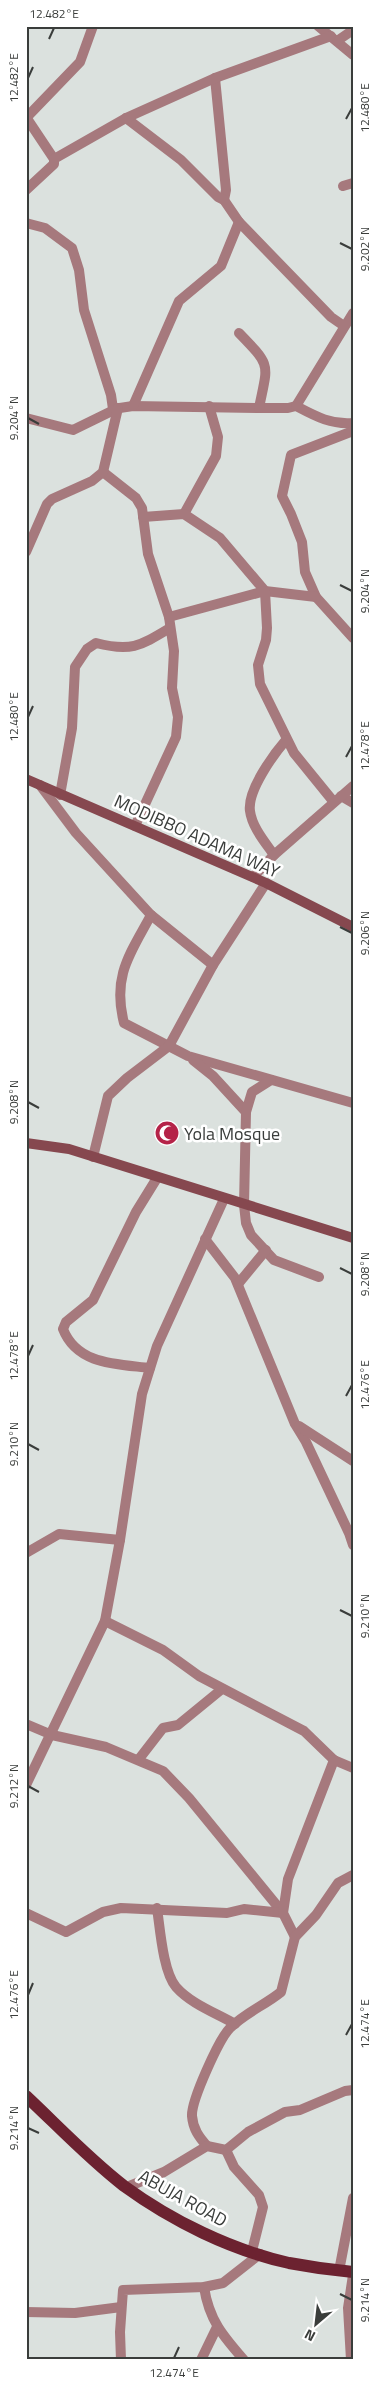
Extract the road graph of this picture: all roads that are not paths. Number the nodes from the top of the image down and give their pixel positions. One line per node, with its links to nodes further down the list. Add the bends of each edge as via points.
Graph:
1 (93, 26): 7 (street, via 80,62)
2 (318, 26): 4 (street)
3 (353, 30): 4 (street)
4 (334, 38): 5 (street); 6 (street, via 262,59)
5 (353, 55)
6 (215, 78): 8 (street); 11 (street, via 222,126)
7 (26, 117): 9 (street)
8 (126, 118): 9 (street); 11 (street, via 181,160)
9 (54, 159): 10 (street, via 54,164)
10 (26, 190)
11 (224, 200): 12 (street)
12 (239, 222): 15 (street, via 331,317); 17 (street, via 221,266 179,301)
13 (26, 223): 20 (street, via 45,228 72,248 79,270 84,310 113,409)
14 (353, 313): 15 (street)
15 (344, 326): 19 (street)
16 (239, 333): 21 (street, via 260,354 267,368)
17 (133, 406): 18 (street); 20 (street)
18 (209, 406): 21 (street); 26 (street, via 218,438 216,456)
19 (296, 406): 21 (street); 23 (street, via 320,419 340,424)
20 (118, 408): 22 (street, via 73,430); 25 (street)
21 (259, 408)
22 (26, 418)
23 (353, 423)
24 (353, 431): 30 (street, via 291,456 282,491 302,542 306,572)
25 (103, 472): 27 (street, via 136,498); 28 (street, via 81,487 52,498)
26 (184, 514): 27 (street); 29 (street, via 220,538)
27 (143, 517): 31 (street, via 148,554)
28 (26, 552)
29 (265, 591): 30 (street); 31 (street); 33 (street, via 266,640 257,674)
30 (316, 598): 32 (street)
31 (169, 622): 37 (street, via 148,641 128,649 96,643 78,660 74,676 72,728); 40 (street, via 174,652 172,688 178,717 176,737)
32 (353, 638)
33 (286, 740): 38 (street); 41 (street, via 271,758 250,804 258,832)
34 (26, 779): 35 (main road, MODIBBO ADAMA WAY)
35 (40, 785): 37 (main road, MODIBBO ADAMA WAY); 44 (street, via 76,833)
36 (353, 786): 38 (street)
37 (60, 794): 40 (main road, MODIBBO ADAMA WAY)
38 (337, 798): 39 (street); 41 (street)
39 (353, 803)
40 (135, 826): 42 (main road, MODIBBO ADAMA WAY)
41 (274, 855): 42 (street)
42 (253, 877): 43 (main road, MODIBBO ADAMA WAY)
43 (266, 883): 45 (main road, MODIBBO ADAMA WAY); 46 (street)
44 (152, 915): 46 (street); 47 (street, via 123,968 121,1013 124,1023)
45 (353, 928)
46 (213, 965): 47 (street)
47 (168, 1046): 48 (street); 53 (street, via 108,1096)
48 (188, 1056): 49 (street); 51 (street)
49 (272, 1080): 50 (street); 51 (street, via 252,1092)
50 (353, 1103)
51 (246, 1112): 56 (street)
52 (26, 1142): 53 (main road, via 69,1149)
53 (93, 1157): 54 (main road)
54 (157, 1178): 55 (main road); 62 (street, via 136,1212 93,1300 66,1322 63,1329 68,1342 84,1356)
55 (224, 1199): 56 (main road); 58 (street)
56 (244, 1205): 57 (main road); 59 (street, via 251,1235)
57 (353, 1238)
58 (206, 1239): 61 (street); 62 (street)
59 (266, 1250): 60 (street, via 274,1260); 61 (street)
60 (319, 1277)
61 (238, 1284): 63 (street)
62 (150, 1368): 65 (street, via 142,1394)
63 (295, 1424): 64 (street); 66 (street)
64 (353, 1461)
65 (120, 1540): 67 (street, via 59,1534); 68 (street)
66 (353, 1545)
67 (26, 1552)
68 (105, 1620): 69 (street, via 163,1650); 71 (street)
69 (222, 1689): 72 (street, via 178,1725 163,1728); 73 (street, via 304,1731)
70 (26, 1724): 71 (street)
71 (52, 1735): 72 (street, via 106,1747); 75 (street)
72 (138, 1760): 79 (street, via 176,1782)
73 (334, 1760): 74 (street); 79 (street, via 288,1879)
74 (353, 1768)
75 (26, 1785)
76 (353, 1875): 80 (street, via 338,1883 316,1915)
77 (157, 1908): 78 (street, via 121,1908 103,1912 66,1932); 79 (street, via 226,1913 244,1908); 81 (street, via 161,1940 175,1986)
78 (26, 1913)
79 (283, 1913): 80 (street)
80 (295, 1937): 81 (street, via 281,1992)
81 (235, 2024): 84 (street, via 229,2028 212,2060 193,2104 196,2133)
82 (353, 2090): 85 (street, via 300,2110 285,2112 248,2132)
83 (26, 2096): 86 (main road, ABUJA ROAD)
84 (208, 2146): 85 (street); 86 (street, via 164,2172)
85 (226, 2150): 88 (street, via 234,2167 259,2195 263,2207)
86 (127, 2187): 88 (main road, ABUJA ROAD, via 208,2234)
87 (353, 2198): 89 (street)
88 (256, 2253): 89 (main road, ABUJA ROAD, via 288,2263); 91 (street, via 223,2283)
89 (339, 2271): 90 (main road, ABUJA ROAD)
90 (353, 2274): 98 (street, via 348,2308)
91 (204, 2288): 92 (street, via 124,2290); 94 (street, via 206,2302)
92 (121, 2308): 93 (street, via 75,2313); 95 (street)
93 (26, 2312)
94 (217, 2327): 96 (street); 97 (street)
95 (121, 2360)
96 (201, 2360)
97 (244, 2360)
98 (351, 2360)

